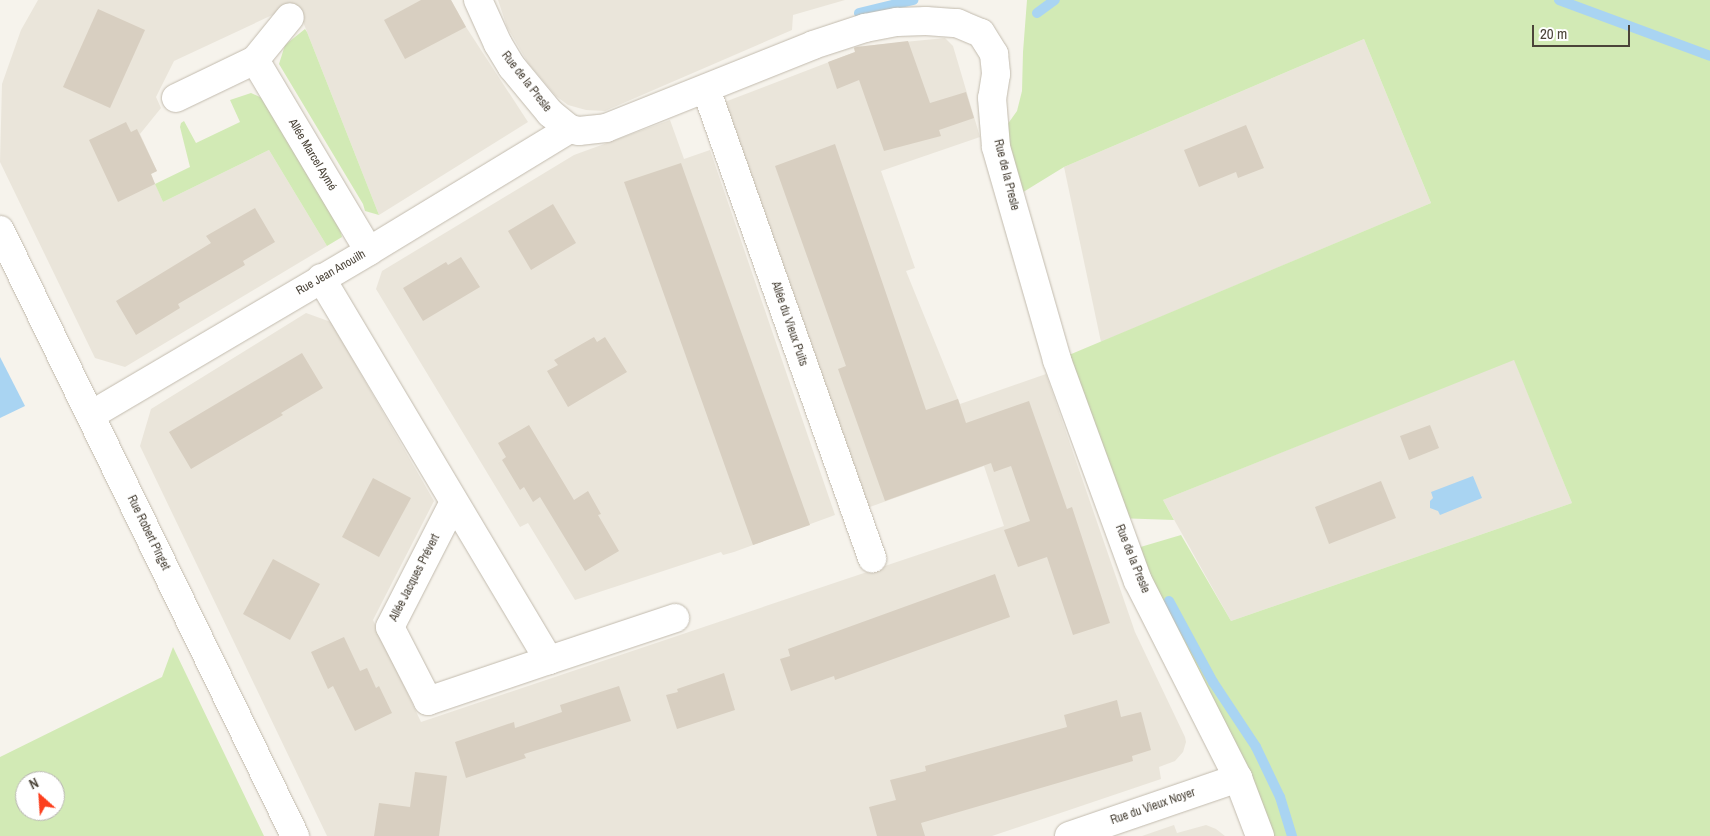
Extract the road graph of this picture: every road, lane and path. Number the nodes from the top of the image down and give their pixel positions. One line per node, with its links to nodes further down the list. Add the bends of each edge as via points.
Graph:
1 (478, 0): 6 (street, Rue de la Presle, via 512,67 550,113)
2 (290, 17): 3 (street)
3 (255, 60): 5 (street); 8 (street, Allée Marcel Aymé)
4 (706, 89): 6 (street, Rue de la Presle, via 606,128 592,131); 12 (street, Allée du Vieux Puits); 15 (street, Rue de la Presle, via 813,45 865,28 897,22 957,23 981,33 989,43 996,74 992,98 996,146 1057,360 1138,581)
5 (176, 98)
6 (570, 129): 8 (street, Rue Jean Anouilh)
7 (0, 230): 10 (street, Rue Robert Pinget)
8 (369, 251): 9 (street, Rue Jean Anouilh)
9 (321, 278): 10 (street, Rue Jean Anouilh); 11 (street)
10 (91, 415): 16 (street, Rue Robert Pinget)
11 (454, 502): 14 (street); 14 (street, Allée Jacques Prévert, via 390,628 428,701)
12 (872, 558)
13 (675, 618): 14 (street, Allée Jacques Prévert)
14 (549, 660)
15 (1238, 778): 17 (street, Rue du Vieux Noyer); 18 (street, Rue de la Presle)
16 (295, 836)
17 (1069, 836)
18 (1260, 836)

